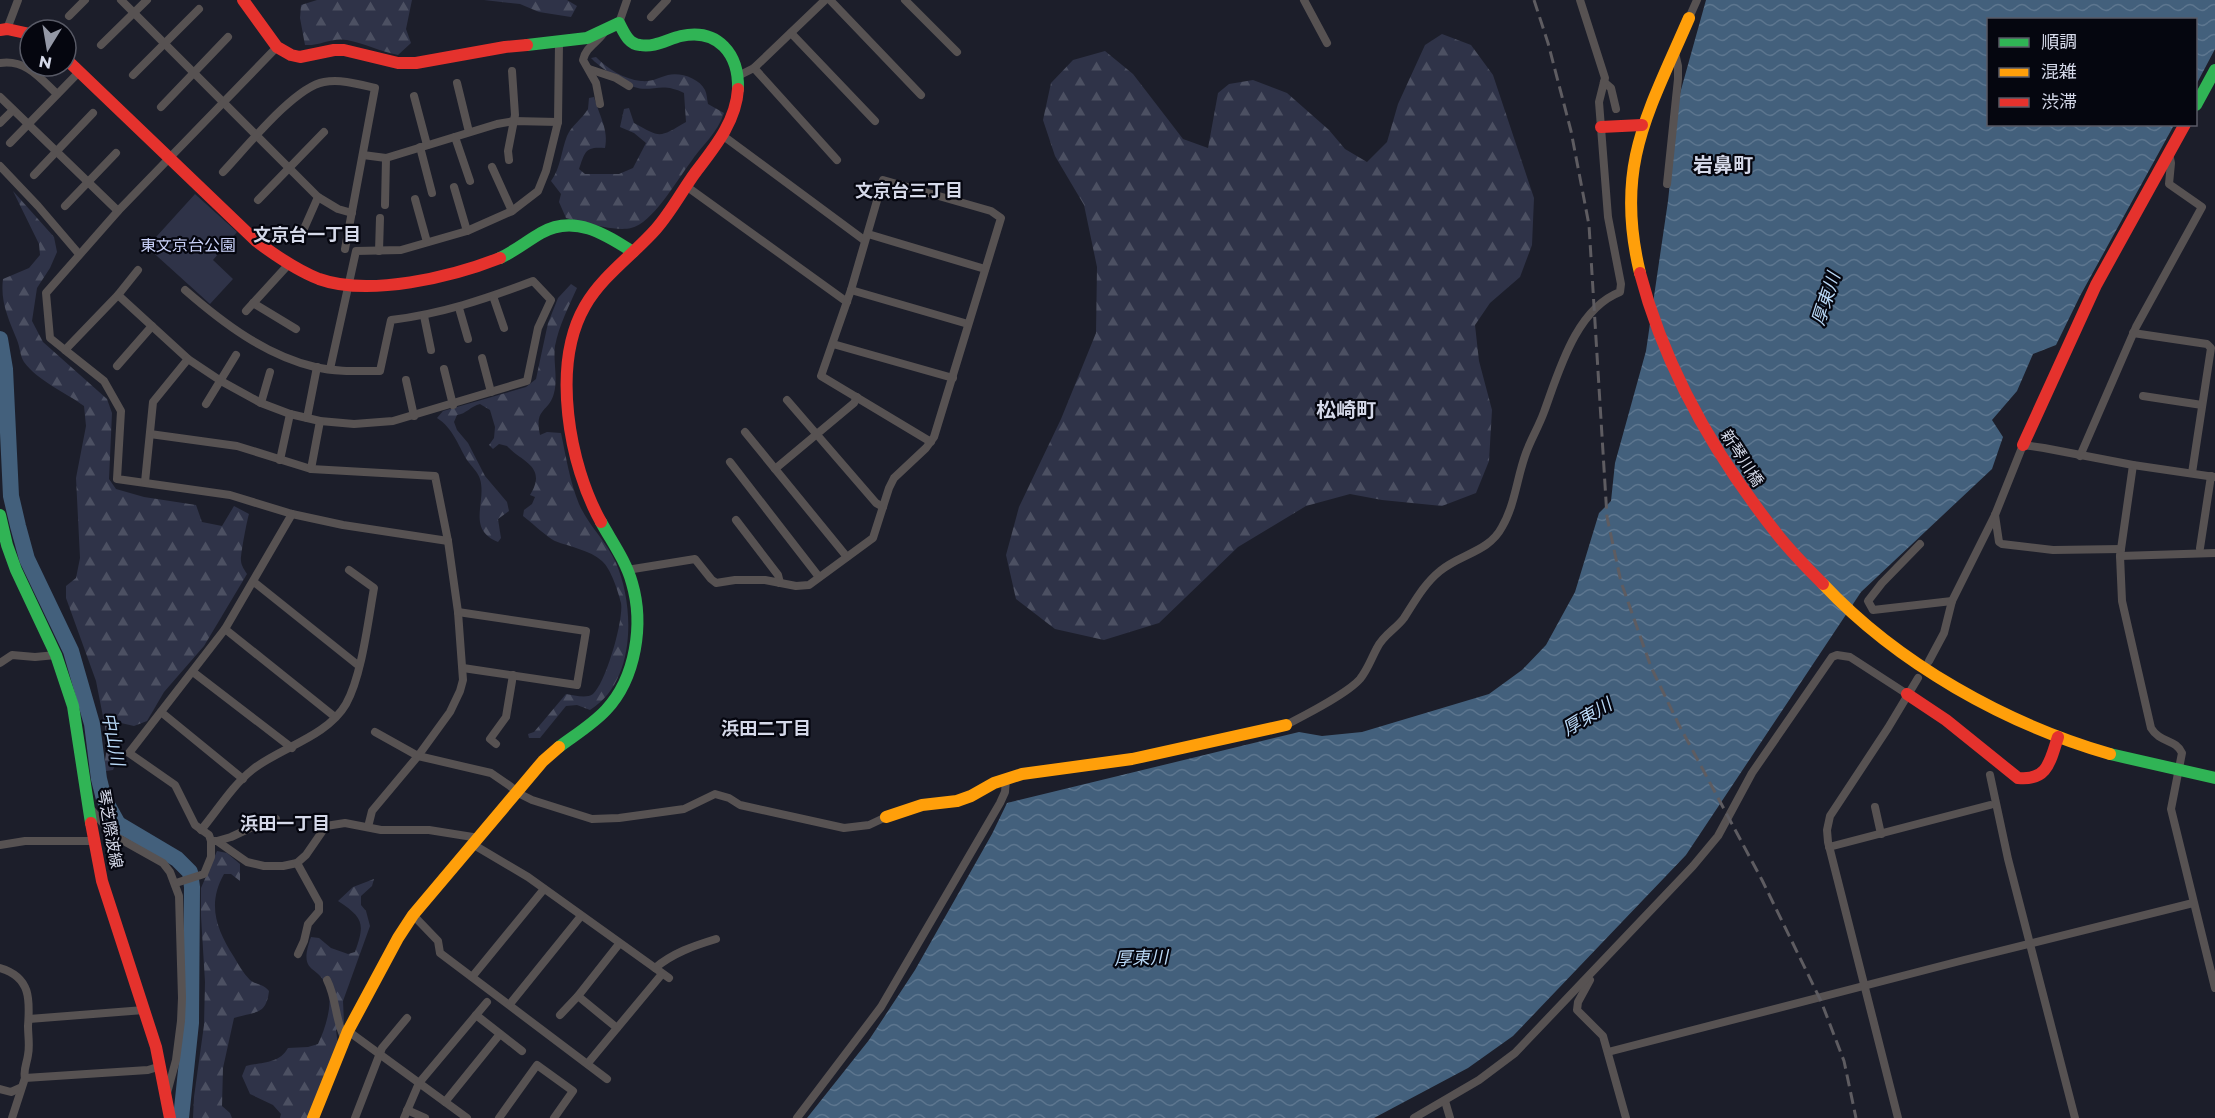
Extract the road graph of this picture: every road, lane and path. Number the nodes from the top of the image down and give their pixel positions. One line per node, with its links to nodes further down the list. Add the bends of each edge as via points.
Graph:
1 (18, 0): 21 (street)
2 (85, 0): 16 (street)
3 (121, 0): 15 (street)
4 (147, 0): 15 (street)
5 (243, 0): 28 (street)
6 (627, 0): 19 (street)
7 (667, 0): 17 (street)
8 (825, 0): 22 (street)
9 (830, 0): 44 (street)
10 (905, 0): 29 (street)
11 (1304, 0): 25 (street)
12 (1580, 0): 40 (street, via 1601,61)
13 (1697, 0): 18 (street)
14 (199, 9): 24 (street)
15 (134, 13): 24 (street); 27 (street)
16 (69, 16)
17 (651, 17)
18 (1689, 18): 30 (street, 新琴川橋)
19 (619, 23): 20 (street); 39 (street, via 626,38 642,47 683,34 711,37 732,57)
20 (606, 28): 26 (street, via 587,38); 33 (street, via 585,53 583,60)
21 (4, 29)
22 (791, 33): 32 (street); 55 (street)
23 (228, 37): 37 (street)
24 (164, 43): 37 (street); 38 (street)
25 (1328, 43)
26 (559, 44): 28 (street, via 505,47 416,63 344,50 300,57); 56 (street)
27 (101, 45)
28 (277, 47): 47 (street)
29 (957, 52)
30 (1675, 53): 59 (street, 新琴川橋); 84 (street, via 1678,79)
31 (0, 63): 43 (street, via 26,66)
32 (754, 68): 39 (street); 76 (street)
33 (589, 69): 42 (street); 49 (street)
34 (2215, 70): 48 (street)
35 (512, 71): 54 (street)
36 (80, 72): 43 (street); 73 (street)
37 (195, 73): 47 (street); 50 (street)
38 (133, 75)
39 (738, 76): 64 (street, via 736,107)
40 (1604, 82): 51 (street, via 1611,88); 61 (street, via 1599,102)
41 (457, 83): 63 (street)
42 (629, 86)
43 (57, 94): 58 (street)
44 (921, 95)
45 (414, 96): 68 (street)
46 (0, 97): 52 (street)
47 (223, 102): 66 (street); 73 (street)
48 (2197, 103)
49 (600, 104)
50 (161, 108)
51 (1616, 109)
52 (13, 110): 57 (street); 58 (street)
53 (93, 113): 69 (street)
54 (513, 121): 56 (street); 63 (street); 75 (street)
55 (875, 121)
56 (558, 122): 94 (street, via 538,191)
57 (0, 123)
58 (28, 124): 67 (street); 69 (street)
59 (1642, 125): 61 (street); 196 (street, 新琴川橋, via 1631,175 1630,216 1637,260 1679,380 1711,442 1742,490 1800,561 1860,619 1913,661 2017,720)
60 (2184, 126): 71 (street)
61 (1601, 127): 194 (street, via 1608,217 1620,292 1599,305 1570,344 1526,453 1502,528 1488,544 1441,569 1428,582 1404,619 1383,638 1359,680)
62 (324, 132): 79 (street)
63 (468, 132): 65 (street)
64 (722, 135): 85 (street); 98 (street)
65 (455, 136): 68 (street); 82 (street)
66 (257, 137): 72 (street, via 306,89 342,81 375,88); 79 (street); 80 (street)
67 (10, 143)
68 (424, 146): 74 (street); 87 (street)
69 (57, 151): 81 (street); 83 (street)
70 (116, 153): 83 (street)
71 (2169, 153): 122 (street, via 2169,184 2202,207); 154 (street, via 2096,285)
72 (363, 154): 74 (street); 95 (street)
73 (169, 158): 93 (street); 105 (street)
74 (386, 158): 91 (street)
75 (509, 160)
76 (837, 160)
77 (0, 165): 104 (street)
78 (492, 167): 94 (street)
79 (289, 168): 88 (street); 90 (street)
80 (223, 172)
81 (34, 175)
82 (470, 181)
83 (89, 182): 92 (street); 93 (street)
84 (1667, 183)
85 (686, 186): 103 (street, via 657,228); 113 (street)
86 (454, 187): 97 (street)
87 (432, 193)
88 (318, 197): 95 (street); 99 (street)
89 (415, 199): 100 (street)
90 (258, 200)
91 (385, 205)
92 (65, 206)
93 (118, 211): 104 (street)
94 (512, 211): 97 (street)
95 (352, 213): 101 (street)
96 (380, 218): 102 (street)
97 (467, 231): 100 (street)
98 (866, 237): 106 (street); 106 (street, via 883,180 992,211 1001,218); 110 (street)
99 (299, 240)
100 (427, 242): 102 (street, via 401,250)
101 (345, 249)
102 (379, 251): 108 (street, via 356,251)
103 (633, 252): 108 (street, via 600,231 560,225 509,254 468,268 391,286); 176 (street, via 585,306 576,322 567,366 580,475 588,498)
104 (79, 254): 125 (street, via 46,293 50,338)
105 (288, 266): 108 (street); 114 (street)
106 (985, 269): 118 (street)
107 (138, 270): 111 (street)
108 (348, 285): 132 (street)
109 (185, 290): 131 (street, via 212,314 265,348)
110 (851, 290): 113 (street); 118 (street)
111 (118, 295): 119 (street); 125 (street)
112 (493, 296): 115 (street); 120 (street); 138 (street, via 532,281 551,300 538,328 527,381)
113 (847, 302): 124 (street)
114 (253, 303): 116 (street); 121 (street)
115 (459, 308): 117 (street); 123 (street)
116 (246, 311)
117 (424, 316): 126 (street); 132 (street, via 391,320 380,371)
118 (968, 324): 135 (street)
119 (152, 327): 129 (street); 130 (street)
120 (504, 328)
121 (296, 329)
122 (2133, 333): 145 (street, via 2207,344 2211,348); 155 (street)
123 (468, 339)
124 (833, 344): 135 (street); 140 (street, via 820,376)
125 (64, 350): 163 (street, via 104,381 121,411 117,479)
126 (431, 350)
127 (236, 355): 137 (street)
128 (482, 358): 138 (street)
129 (188, 359): 137 (street); 151 (street, via 153,402)
130 (117, 366)
131 (317, 367): 132 (street); 148 (street)
132 (330, 369)
133 (444, 369): 144 (street)
134 (270, 372): 142 (street)
135 (953, 378): 153 (street)
136 (406, 380): 147 (street)
137 (221, 381): 142 (street); 143 (street)
138 (491, 392): 144 (street)
139 (2143, 396): 145 (street)
140 (857, 398): 152 (street); 153 (street)
141 (787, 400): 152 (street)
142 (261, 403): 146 (street)
143 (207, 404)
144 (453, 405): 147 (street)
145 (2202, 405): 161 (street)
146 (290, 414): 148 (street); 156 (street)
147 (414, 416): 149 (street, via 354,424)
148 (307, 418): 149 (street)
149 (320, 421): 159 (street)
150 (745, 432): 160 (street)
151 (150, 434): 156 (street, via 237,446); 163 (street)
152 (817, 435): 160 (street); 164 (street)
153 (931, 442): 164 (street, via 894,478)
154 (2023, 446): 155 (street); 166 (street)
155 (2080, 456): 158 (street)
156 (280, 460): 159 (street)
157 (730, 462): 177 (street)
158 (2133, 465): 161 (street); 172 (street)
159 (311, 469): 169 (street, via 435,476)
160 (775, 469): 174 (street)
161 (2192, 473): 162 (street)
162 (2213, 477): 171 (street)
163 (145, 483): 165 (street, via 230,495)
164 (883, 507): 174 (street, via 873,538)
165 (292, 514): 169 (street); 178 (street)
166 (1995, 515): 172 (street, via 2002,544); 180 (street)
167 (0, 516): 183 (street, 琴芝際波線, via 16,570)
168 (736, 520): 179 (street)
169 (448, 541): 181 (street)
170 (1920, 544): 180 (street, via 1868,601 1873,610)
171 (2200, 548)
172 (2120, 552): 173 (street); 200 (street, via 2122,601 2151,728 2159,739 2180,748)
173 (2215, 554)
174 (847, 557): 177 (street)
175 (349, 570): 186 (street, via 374,588)
176 (627, 570): 179 (street, via 695,558 716,583); 205 (street, via 635,594 638,631 624,683 603,714 552,752)
177 (819, 577): 179 (street, via 809,585)
178 (254, 582): 182 (street); 186 (street)
179 (780, 583)
180 (1952, 601): 184 (street, via 1944,633)
181 (458, 612): 187 (street); 189 (street, via 586,631 577,685)
182 (225, 629): 188 (street); 193 (street)
183 (56, 655): 185 (street, via 12,655); 206 (street, 琴芝際波線, via 73,706)
184 (1929, 661)
185 (0, 663)
186 (359, 666): 193 (street, via 346,705)
187 (464, 668): 189 (street); 199 (street, via 456,702)
188 (193, 672): 192 (street); 198 (street)
189 (513, 675): 197 (street, via 506,717 490,739)
190 (1918, 678): 191 (street)
191 (1907, 694): 196 (street, via 2018,778 2032,779 2045,771); 218 (street, via 1830,816); 231 (street, via 1850,657 1832,657 1752,773 1712,844)
192 (160, 712): 203 (street); 212 (street, via 129,753 175,785)
193 (335, 717): 198 (street)
194 (1286, 725): 204 (street, via 1140,757)
195 (375, 732): 199 (street)
196 (2058, 737): 200 (street, 新琴川橋)
197 (496, 744)
198 (292, 748): 203 (street, via 253,769)
199 (418, 756): 205 (street, via 490,773); 211 (street, via 372,811)
200 (2178, 771): 202 (street, 新琴川橋); 222 (street, via 2171,809)
201 (1990, 775): 226 (street)
202 (2215, 778)
203 (243, 779): 212 (street)
204 (1006, 779): 209 (street, via 964,799 922,805); 269 (street, via 999,803 881,1007)
205 (518, 793): 209 (street, via 592,819 684,809 715,795 740,805 844,828 869,825); 216 (street)
206 (88, 806): 214 (street, 琴芝際波線); 220 (street, via 113,835 163,863)
207 (1990, 806): 213 (street)
208 (1875, 807): 213 (street)
209 (886, 817)
210 (276, 819): 215 (street)
211 (368, 827): 216 (street, via 429,830); 219 (street, via 345,822 326,826)
212 (201, 830): 215 (street)
213 (1881, 834): 218 (street)
214 (94, 841): 217 (street); 239 (street, 琴芝際波線, via 102,881)
215 (214, 841): 219 (street, via 247,862 273,867); 220 (street, via 204,874)
216 (477, 841): 221 (street); 223 (street)
217 (0, 845)
218 (1829, 847): 234 (street)
219 (297, 863): 228 (street, via 319,903 319,911 308,924)
220 (180, 882): 257 (street, via 183,998)
221 (544, 889): 224 (street); 232 (street)
222 (2193, 903): 226 (street); 235 (street)
223 (413, 915): 232 (street, via 438,941 440,953); 246 (street)
224 (581, 916): 227 (street); 238 (street)
225 (716, 939): 230 (street, via 688,947)
226 (2032, 943): 234 (street); 274 (street)
227 (619, 944): 230 (street); 236 (street)
228 (298, 954)
229 (0, 968): 243 (street, via 15,975 28,991)
230 (655, 968): 244 (street, via 666,976)
231 (1591, 974): 248 (street, via 1577,1010 1603,1036); 258 (street, via 1515,1053)
232 (472, 977): 238 (street)
233 (327, 980): 246 (street, via 334,994 339,1029)
234 (1864, 986): 248 (street); 273 (street)
235 (2215, 988)
236 (578, 996): 241 (street); 244 (street)
237 (487, 1002): 240 (street)
238 (510, 1004): 250 (street)
239 (144, 1010): 243 (street); 251 (street, 琴芝際波線)
240 (476, 1015): 245 (street); 254 (street)
241 (560, 1015)
242 (407, 1018): 249 (street, via 382,1048)
243 (29, 1019): 252 (street)
244 (617, 1028): 250 (street)
245 (500, 1034): 247 (street); 259 (street)
246 (346, 1035): 249 (street); 263 (street)
247 (522, 1050)
248 (1608, 1052): 272 (street)
249 (381, 1055): 254 (street); 264 (street)
250 (588, 1064): 253 (street)
251 (161, 1066): 252 (street); 257 (street, 琴芝際波線)
252 (25, 1078): 255 (street)
253 (607, 1079)
254 (419, 1083): 259 (street); 260 (street)
255 (20, 1088): 256 (street, via 11,1092); 261 (street)
256 (0, 1089)
257 (167, 1096): 262 (street, 琴芝際波線)
258 (1445, 1101): 270 (street); 271 (street)
259 (445, 1102): 266 (street)
260 (406, 1114): 265 (street)
261 (12, 1118)
262 (170, 1118)
263 (313, 1118)
264 (355, 1118)
265 (425, 1118)
266 (467, 1118)
267 (500, 1118): 268 (street, via 537,1065 573,1091)
268 (554, 1118)
269 (797, 1118)
270 (1414, 1118)
271 (1450, 1118)
272 (1626, 1118)
273 (1898, 1118)
274 (2075, 1118)

